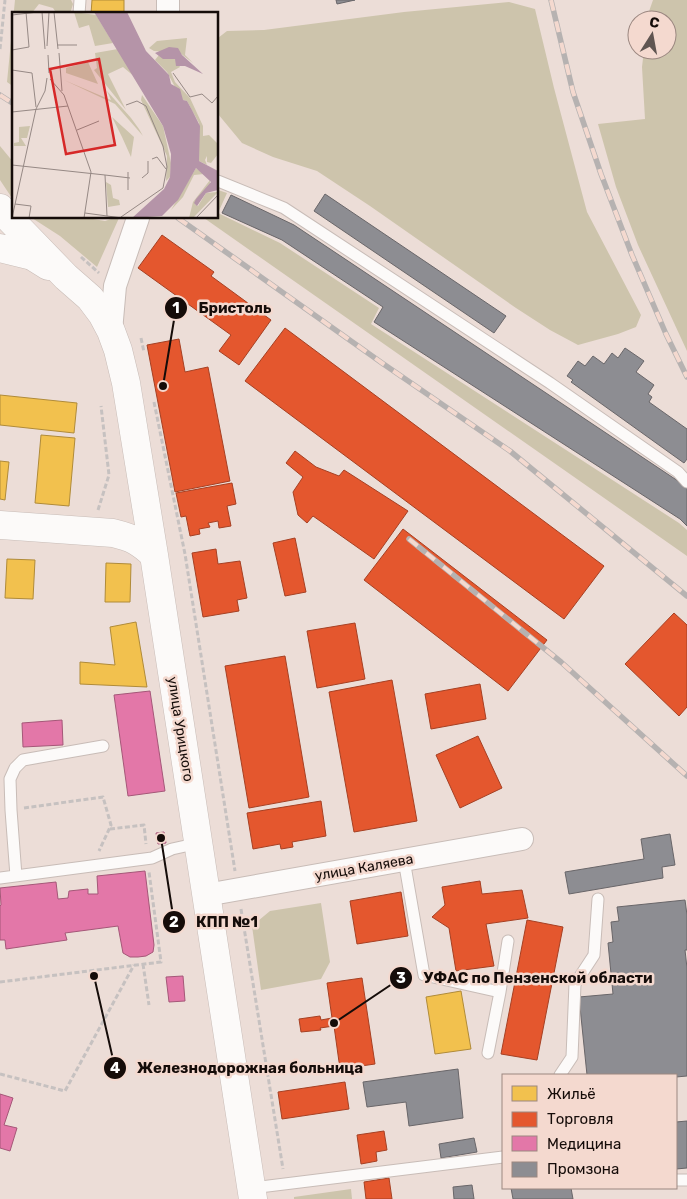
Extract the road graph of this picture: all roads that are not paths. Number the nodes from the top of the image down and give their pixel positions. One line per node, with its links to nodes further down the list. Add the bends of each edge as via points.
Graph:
1 (219, 180): 7 (lane, via 284,208 550,383 678,472)
2 (0, 208): 5 (main road)
3 (138, 219): 6 (street, via 115,286)
4 (0, 248): 5 (main road, via 32,256)
5 (66, 277): 6 (main road, улица Урицкого, via 90,298)
6 (111, 330): 8 (main road, улица Урицкого, via 126,384)
7 (687, 482)
8 (145, 496): 10 (main road, via 136,520); 11 (main road, улица Урицкого)
9 (0, 525): 10 (main road)
10 (113, 533): 11 (main road, via 130,537)
11 (154, 555): 14 (main road, улица Урицкого)
12 (103, 746): 16 (lane, via 23,760 15,768 10,778)
13 (522, 839): 15 (street, улица Каляева)
14 (198, 843): 16 (lane, via 148,859); 18 (main road, улица Урицкого)
15 (404, 860): 18 (street, улица Каляева); 21 (lane, via 424,975)
16 (16, 876): 17 (lane)
17 (0, 878)
18 (206, 895): 25 (main road, улица Урицкого)
19 (598, 899): 23 (lane, via 594,956 575,984 572,1057)
20 (508, 941): 21 (lane)
21 (500, 992): 22 (lane)
22 (488, 1053)
23 (561, 1074)
24 (502, 1157): 25 (lane, via 285,1184)
25 (253, 1194)

